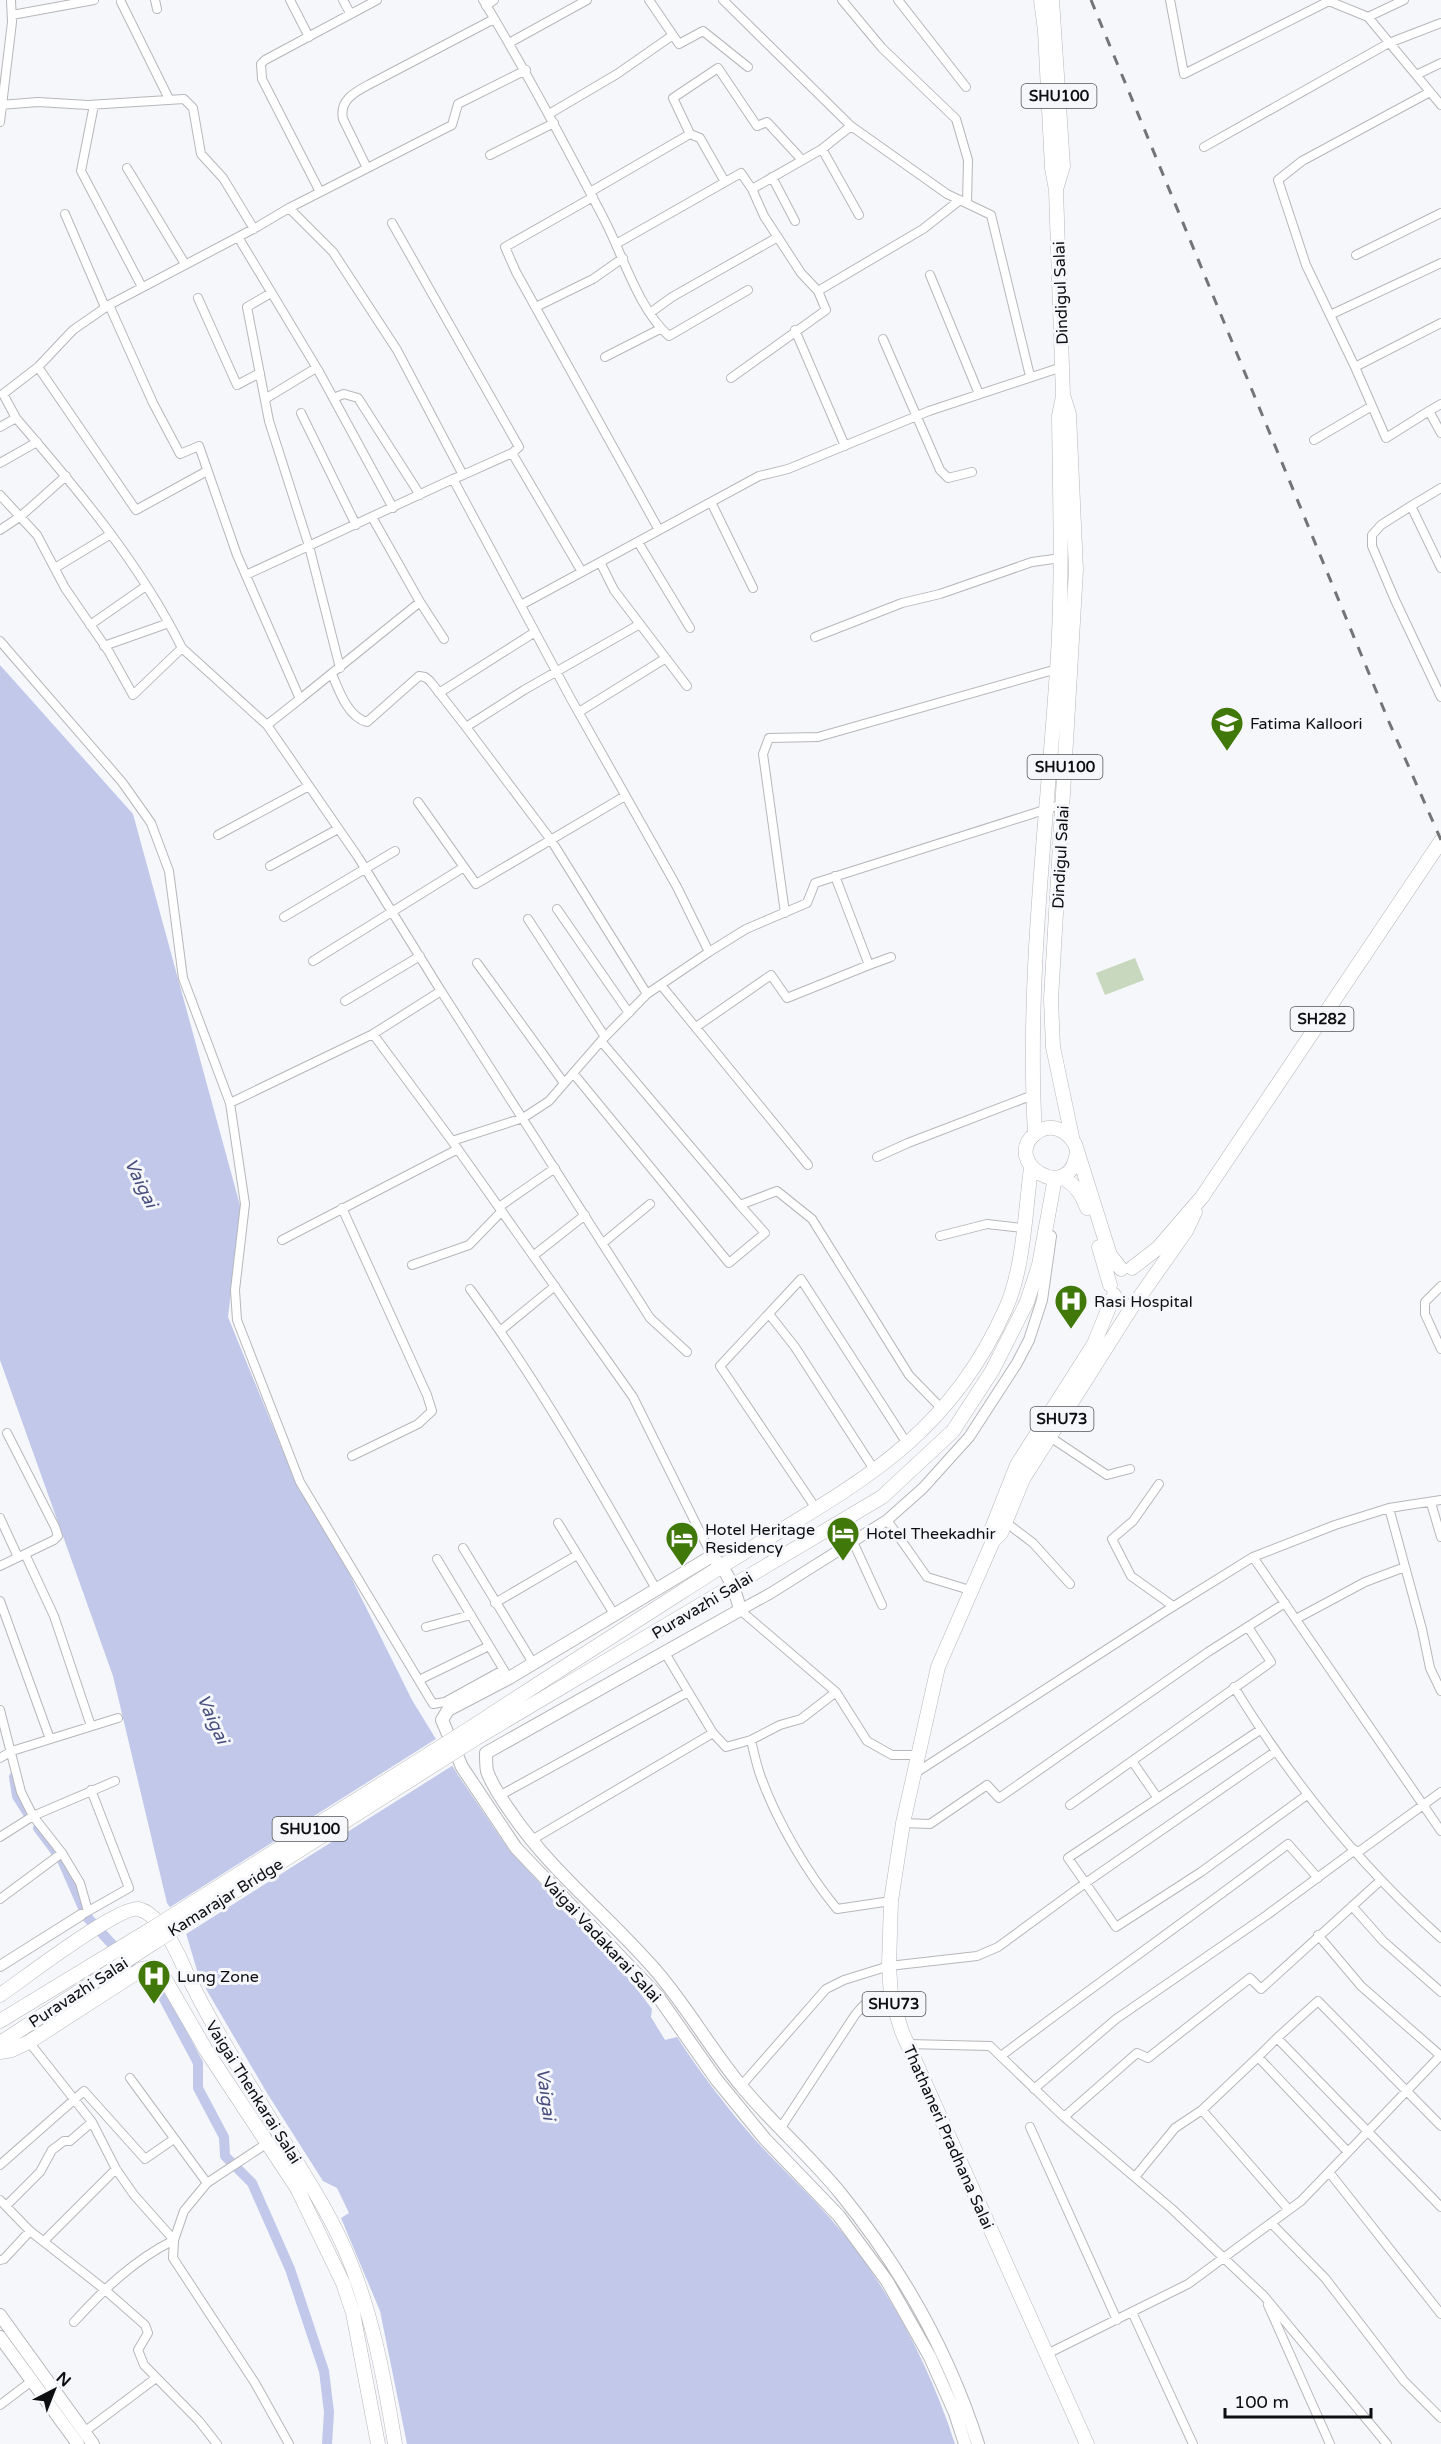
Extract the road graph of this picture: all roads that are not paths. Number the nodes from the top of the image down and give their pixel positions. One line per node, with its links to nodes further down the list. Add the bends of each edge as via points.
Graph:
1 (11, 0): 19 (street)
2 (94, 0): 19 (street)
3 (290, 0): 24 (street)
4 (343, 0): 18 (street)
5 (377, 0): 18 (street)
6 (587, 0): 28 (street)
7 (649, 0): 23 (street)
8 (723, 0): 42 (street)
9 (842, 0): 56 (street, via 882,48 956,119 968,160)
10 (898, 0): 33 (street)
11 (1041, 0): 53 (main road, Dindigul Salai / SHU100)
12 (1052, 0): 53 (main road, Dindigul Salai / SHU100, via 1063,166)
13 (1170, 0): 14 (street, via 1184,74)
14 (1329, 0): 20 (street)
15 (1404, 0): 20 (street)
16 (121, 2): 35 (street)
17 (488, 2): 21 (street)
18 (350, 14): 24 (street)
19 (12, 15): 25 (street)
20 (1368, 17): 26 (street)
21 (494, 19): 28 (street); 49 (street, via 346,100 341,111 343,119)
22 (1441, 23): 26 (street)
23 (673, 35): 30 (street, via 679,44 703,31); 39 (street)
24 (309, 37): 54 (street, via 265,60 260,69)
25 (10, 40): 27 (street); 36 (street)
26 (1389, 43): 32 (street); 44 (street)
27 (0, 44)
28 (510, 44): 31 (street)
29 (1441, 63): 32 (street)
30 (748, 67)
31 (526, 70): 39 (street); 49 (street, via 458,104 452,125)
32 (1416, 75): 34 (street)
33 (966, 87)
34 (1430, 92): 38 (street); 80 (street, via 1302,160 1278,180 1306,265)
35 (169, 99): 37 (street); 63 (street, via 184,99 193,108 201,154 223,178)
36 (1, 105): 37 (street); 40 (street)
37 (94, 105): 72 (street, via 81,171)
38 (1441, 105)
39 (549, 114): 41 (street)
40 (0, 122)
41 (554, 123): 46 (street); 55 (street)
42 (851, 126): 45 (street); 56 (street)
43 (690, 134): 47 (street, via 673,98 718,68 757,126 767,122); 51 (street, via 700,138); 55 (street)
44 (1204, 147)
45 (822, 149): 47 (street); 60 (street)
46 (490, 155)
47 (802, 160): 50 (street)
48 (127, 168): 70 (street)
49 (367, 168): 54 (street)
50 (772, 177): 52 (street); 61 (street)
51 (725, 182): 52 (street, via 741,172); 66 (street)
52 (752, 189): 65 (street)
53 (1056, 190): 87 (main road, Dindigul Salai / SHU100)
54 (320, 192): 57 (street)
55 (591, 195): 66 (street); 78 (street, via 505,247)
56 (964, 202): 74 (street); 91 (street, via 991,215)
57 (289, 208): 63 (street); 113 (street, via 333,252 397,350)
58 (1441, 213): 67 (street)
59 (65, 214): 77 (street)
60 (859, 215)
61 (795, 221)
62 (392, 223): 109 (street, via 519,447)
63 (254, 229): 64 (street)
64 (238, 237): 70 (street); 75 (street)
65 (778, 237): 74 (street); 79 (street)
66 (616, 244): 68 (street)
67 (1356, 255)
68 (623, 258): 78 (street, via 593,279); 79 (street)
69 (1441, 263): 80 (street)
70 (185, 264): 72 (street)
71 (930, 275): 94 (street)
72 (142, 287): 77 (street)
73 (748, 290): 82 (street, via 669,336)
74 (818, 291): 83 (street, via 826,310)
75 (271, 293): 89 (street); 90 (street, via 247,306)
76 (198, 298): 90 (street, via 237,385)
77 (107, 306): 86 (street, via 74,330); 111 (street, via 180,454 199,446)
78 (536, 307): 126 (street)
79 (650, 313): 82 (street)
80 (1330, 315): 88 (street)
81 (1441, 323): 88 (street)
82 (660, 329): 85 (street)
83 (795, 330): 92 (street); 108 (street)
84 (883, 339): 102 (street)
85 (606, 357)
86 (38, 367): 93 (street); 111 (street, via 136,510)
87 (1062, 367): 91 (street); 95 (main road, Dindigul Salai / SHU100)
88 (1355, 367): 99 (street)
89 (316, 368): 96 (street); 97 (street)
90 (260, 373): 97 (street)
91 (1030, 376): 94 (street)
92 (731, 378)
93 (1, 393): 103 (street)
94 (979, 394): 102 (street)
95 (1064, 396): 130 (main road, Dindigul Salai / SHU100, via 1059,416); 164 (main road, Dindigul Salai / SHU100, via 1069,414 1077,570)
96 (333, 398): 118 (street, via 344,394 358,398); 121 (street)
97 (265, 399): 129 (street)
98 (1441, 405): 100 (street)
99 (1372, 406): 100 (street, via 1386,438); 106 (street)
100 (1428, 411): 105 (street)
101 (301, 413): 124 (street)
102 (916, 416): 108 (street); 112 (street, via 948,478)
103 (16, 418): 104 (street); 107 (street)
104 (0, 427)
105 (1441, 433)
106 (1314, 440)
107 (37, 442): 110 (street); 114 (street)
108 (845, 446): 119 (street, via 788,470 759,476)
109 (512, 453): 113 (street); 134 (street)
110 (0, 463)
111 (207, 471): 135 (street)
112 (972, 472)
113 (463, 475): 115 (street)
114 (66, 476): 122 (street); 127 (street)
115 (453, 480): 118 (street); 139 (street)
116 (1441, 488): 120 (street)
117 (0, 495): 122 (street)
118 (420, 495): 121 (street)
119 (711, 502): 126 (street); 137 (street)
120 (1411, 506): 133 (street); 156 (street, via 1381,525 1372,535 1372,546)
121 (393, 508): 123 (street)
122 (21, 516): 125 (street); 132 (street)
123 (372, 517): 124 (street); 138 (street)
124 (356, 525): 129 (street)
125 (0, 530)
126 (659, 530): 128 (street)
127 (111, 534): 132 (street); 136 (street)
128 (638, 542): 131 (street); 143 (street)
129 (309, 546): 135 (street); 152 (street)
130 (1061, 558): 145 (street, via 1032,562 902,603); 151 (main road, Dindigul Salai / SHU100)
131 (600, 562): 134 (street); 141 (street, via 614,590)
132 (55, 568): 142 (street)
133 (1441, 568)
134 (582, 572): 139 (street)
135 (246, 575): 157 (street)
136 (146, 586): 140 (street); 142 (street)
137 (753, 588)
138 (420, 602): 146 (street); 152 (street)
139 (521, 605): 144 (street)
140 (169, 623): 148 (street); 149 (street)
141 (640, 624): 150 (street); 153 (street)
142 (90, 625): 148 (street)
143 (690, 628)
144 (535, 632): 153 (street); 155 (street)
145 (815, 637)
146 (444, 639)
147 (0, 641): 197 (street, via 122,782 151,823 169,871 183,978)
148 (104, 646): 149 (street, via 133,695)
149 (182, 648): 159 (street)
150 (666, 658): 154 (street); 158 (street)
151 (1057, 669): 165 (main road, Dindigul Salai / SHU100); 177 (street, via 818,737 769,738 763,754)
152 (336, 671): 155 (street, via 341,694 351,711 368,722 419,676 430,681); 157 (street)
153 (556, 671): 158 (street); 160 (street)
154 (687, 686)
155 (439, 693): 160 (street)
156 (1441, 697)
157 (300, 699): 159 (street)
158 (579, 712): 162 (street)
159 (267, 725): 161 (street)
160 (466, 727): 168 (street)
161 (309, 786): 166 (street); 167 (street)
162 (626, 796): 168 (street); 180 (street)
163 (418, 802): 172 (street)
164 (1063, 804): 165 (street); 200 (main road, Dindigul Salai / SHU100, via 1052,1018 1053,1047)
165 (1046, 810): 174 (street); 196 (main road, Dindigul Salai / SHU100, via 1034,1002)
166 (339, 829): 171 (street); 173 (street)
167 (218, 835)
168 (551, 840): 172 (street, via 476,884); 188 (street)
169 (1441, 841): 209 (main road, SH282)
170 (395, 851): 173 (street)
171 (270, 866)
172 (464, 867): 176 (street)
173 (365, 868): 176 (street); 178 (street)
174 (835, 876): 177 (street, via 815,883 807,903); 185 (street)
175 (557, 909): 190 (street)
176 (392, 912): 181 (street); 183 (street)
177 (785, 913): 180 (street, via 746,929)
178 (284, 917)
179 (528, 919): 193 (street)
180 (709, 952): 186 (street)
181 (420, 956): 187 (street); 189 (street)
182 (891, 957): 185 (street)
183 (313, 961)
184 (477, 963): 195 (street)
185 (869, 965): 191 (street, via 787,998 771,975)
186 (661, 985): 188 (street); 191 (street)
187 (441, 991): 192 (street); 198 (street)
188 (647, 994): 190 (street)
189 (345, 1001)
190 (629, 1013): 193 (street)
191 (696, 1027): 205 (street)
192 (374, 1035): 197 (street); 201 (street)
193 (603, 1039): 194 (street); 211 (street)
194 (573, 1073): 195 (street); 211 (street, via 729,1263 765,1233)
195 (564, 1083): 198 (street, via 549,1101)
196 (1033, 1095): 199 (main road, Dindigul Salai / SHU100); 204 (street)
197 (230, 1103): 279 (street, via 245,1204 235,1290 237,1320 300,1482)
198 (523, 1118): 201 (street); 206 (street)
199 (1035, 1134): 200 (main road, via 1058,1128); 207 (main road, SHU100, via 1027,1146)
200 (1072, 1137): 203 (main road, SHU100)
201 (452, 1141): 202 (street)
202 (458, 1149): 212 (street); 213 (street)
203 (1077, 1151): 208 (main road, SHU100, via 1073,1167); 222 (main road, via 1110,1255)
204 (877, 1157)
205 (808, 1165)
206 (555, 1168): 213 (street); 215 (street)
207 (1031, 1168): 208 (main road, via 1042,1176); 216 (main road, Puravazhi Salai / SHU100)
208 (1058, 1177): 214 (main road, Puravazhi Salai / SHU100); 226 (main road, via 1080,1191)
209 (1203, 1197): 222 (main road, SH282, via 1158,1248); 227 (main road, SH282, via 1186,1231)
210 (650, 1204): 219 (street)
211 (740, 1205): 232 (street, via 777,1191 812,1219 909,1375)
212 (342, 1208): 218 (street); 236 (street, via 432,1411 418,1424)
213 (500, 1209): 220 (street); 221 (street, via 469,1245)
214 (1048, 1214): 246 (main road, Puravazhi Salai / SHU100, via 1040,1265 1027,1302 992,1371 953,1431 882,1497); 247 (street, via 1053,1218 1042,1300 1017,1363 969,1437 923,1488)
215 (585, 1215): 219 (street); 220 (street)
216 (1023, 1228): 217 (street, via 987,1224); 232 (main road, Puravazhi Salai / SHU100, via 1022,1250 1006,1308 978,1363)
217 (939, 1236)
218 (282, 1240)
219 (603, 1243): 231 (street, via 650,1318)
220 (533, 1256): 223 (street)
221 (412, 1265)
222 (1127, 1268): 226 (main road, SHU73, via 1113,1275); 227 (main road, via 1140,1273 1144,1282)
223 (555, 1286): 229 (street); 254 (street, via 633,1397)
224 (1441, 1286): 230 (street, via 1425,1302 1425,1314)
225 (470, 1289): 229 (street)
226 (1112, 1290): 227 (main road, via 1127,1302); 245 (main road, Thathaneri Pradhana Salai / SHU73, via 1094,1344 1017,1465)
227 (1139, 1297): 234 (main road, Thathaneri Pradhana Salai / SHU73)
228 (769, 1314): 235 (street, via 801,1279); 238 (street, via 795,1347); 243 (street, via 720,1366)
229 (500, 1330): 262 (street, via 583,1460)
230 (1441, 1349)
231 (687, 1353)
232 (943, 1410): 235 (main road, Puravazhi Salai / SHU100)
233 (7, 1433): 253 (street, via 58,1536)
234 (1050, 1437): 237 (street, via 1107,1475); 245 (main road, Thathaneri Pradhana Salai / SHU73)
235 (908, 1445): 238 (main road, Puravazhi Salai / SHU100)
236 (352, 1456)
237 (1130, 1469)
238 (875, 1471): 243 (main road, Puravazhi Salai / SHU100)
239 (1159, 1484): 268 (street, via 1133,1521 1112,1539 1131,1576)
240 (1441, 1500): 241 (street)
241 (1431, 1503): 242 (street); 249 (street)
242 (1389, 1508): 255 (street); 259 (street)
243 (817, 1510): 258 (main road, Puravazhi Salai / SHU100)
244 (0, 1518): 253 (street)
245 (1001, 1518): 260 (street, via 1033,1543); 263 (main road, Thathaneri Pradhana Salai / SHU73, via 1001,1533 993,1541)
246 (843, 1520): 250 (street); 261 (main road, Puravazhi Salai / SHU100)
247 (887, 1520): 250 (street); 263 (street, via 927,1577)
248 (558, 1524): 252 (street)
249 (1441, 1537)
250 (853, 1542): 267 (street); 269 (street)
251 (463, 1548): 265 (street)
252 (577, 1555): 265 (street); 270 (street)
253 (22, 1556): 257 (street); 286 (street, via 54,1616)
254 (712, 1556): 258 (main road); 262 (main road, Vaigai Vadakarai Salai)
255 (1253, 1557): 266 (street); 268 (street)
256 (437, 1559): 271 (street)
257 (0, 1566)
258 (723, 1566): 261 (main road); 288 (main road, Puravazhi Salai / SHU100, via 604,1640)
259 (1405, 1567): 272 (street, via 1365,1582); 281 (street, via 1430,1668)
260 (1070, 1584)
261 (734, 1587): 269 (main road); 288 (main road, Puravazhi Salai / SHU100)
262 (656, 1589): 270 (main road, Vaigai Vadakarai Salai)
263 (973, 1591): 294 (main road, Thathaneri Pradhana Salai / SHU73, via 938,1666)
264 (0, 1601): 290 (street)
265 (495, 1603): 277 (street)
266 (1285, 1603): 272 (street); 274 (street)
267 (882, 1605)
268 (1173, 1606): 296 (street)
269 (740, 1610): 276 (main road, Vaigai Vadakarai Salai); 283 (street)
270 (614, 1614): 277 (main road, Vaigai Vadakarai Salai)
271 (471, 1616): 273 (street); 275 (street)
272 (1296, 1619): 304 (street)
273 (426, 1627)
274 (1248, 1627): 280 (street, via 1271,1662); 306 (street, via 999,1798 987,1785 930,1824)
275 (489, 1646): 278 (street); 279 (street)
276 (665, 1653): 282 (street); 301 (main road, Vaigai Vadakarai Salai, via 486,1752 487,1771)
277 (533, 1663): 278 (main road, Vaigai Vadakarai Salai)
278 (506, 1674): 279 (street, via 433,1704); 386 (main road, Vaigai Vadakarai Salai, via 448,1710 442,1720 462,1767 516,1848 657,1995 716,2079 765,2139 839,2216 887,2281 930,2357)
279 (418, 1680)
280 (1234, 1687): 287 (street); 295 (street)
281 (1441, 1691)
282 (688, 1692): 289 (street); 301 (street)
283 (836, 1692): 291 (street, via 801,1719); 294 (street, via 867,1741 892,1755)
284 (0, 1710): 293 (street)
285 (118, 1718): 286 (street)
286 (91, 1726): 290 (street)
287 (1260, 1730): 292 (street); 302 (street)
288 (475, 1732): 320 (main road, Kamarajar Bridge / SHU100, bridge)
289 (713, 1733): 291 (street, via 726,1746); 309 (street)
290 (50, 1739): 293 (street)
291 (751, 1740): 316 (street, via 762,1780 788,1834 819,1887 837,1909)
292 (1276, 1751): 300 (street); 314 (street)
293 (7, 1754): 305 (street)
294 (918, 1755): 296 (main road, Thathaneri Pradhana Salai / SHU73)
295 (1132, 1761): 302 (street); 303 (street)
296 (913, 1774): 306 (main road, Thathaneri Pradhana Salai / SHU73)
297 (115, 1781): 298 (street)
298 (91, 1790): 305 (street); 318 (street, via 129,1888)
299 (1441, 1792): 304 (street)
300 (1307, 1795): 310 (street); 314 (street, via 1201,1872 1116,1927)
301 (499, 1796): 309 (main road, Vaigai Vadakarai Salai)
302 (1157, 1797): 314 (street, via 1068,1858)
303 (1070, 1805)
304 (1423, 1805): 307 (street); 310 (street)
305 (31, 1818): 308 (street); 311 (street)
306 (903, 1823): 316 (main road, Thathaneri Pradhana Salai / SHU73)
307 (1441, 1831)
308 (0, 1837)
309 (531, 1841): 338 (main road, Vaigai Vadakarai Salai, via 650,1964)
310 (1356, 1851): 312 (street); 313 (street)
311 (60, 1855): 315 (street); 318 (street, via 80,1883)
312 (1318, 1878): 335 (street, via 1288,1844); 339 (street, via 1116,2019)
313 (1382, 1880): 317 (street); 321 (street, via 1403,1905)
314 (1084, 1884): 324 (street, via 998,1947 977,1956)
315 (0, 1899)
316 (891, 1901): 324 (main road, Thathaneri Pradhana Salai / SHU73)
317 (1352, 1906): 319 (street); 325 (street, via 1383,1941)
318 (86, 1912): 323 (street)
319 (1318, 1935): 334 (street, via 1361,1986); 343 (street, via 1261,1989 1250,1978 1148,2058 1137,2053)
320 (152, 1937): 322 (main road, Puravazhi Salai / SHU100)
321 (1441, 1938)
322 (123, 1955): 328 (main road, Puravazhi Salai / SHU100); 331 (main road, Puravazhi Salai / SHU100)
323 (0, 1966)
324 (889, 1966): 327 (main road, Thathaneri Pradhana Salai / SHU73); 338 (street, via 826,1989)
325 (1441, 1992)
326 (0, 1995): 385 (main road, Vaigai Thenkarai Salai, via 105,1923 134,1909 154,1918 175,1948 207,2017 317,2194 350,2261 367,2307)
327 (891, 1996): 332 (main road, Thathaneri Pradhana Salai / SHU73); 347 (street, via 877,1995 855,2015)
328 (0, 2021)
329 (1277, 2038): 336 (street); 340 (street, via 1318,2001); 348 (street)
330 (29, 2042): 333 (main road, Vaigai Thenkarai Salai); 341 (street); 350 (main road, Vaigai Thenkarai Salai, via 142,1969 154,1967)
331 (0, 2043)
332 (907, 2044): 335 (street, via 990,2046); 374 (main road, Thathaneri Pradhana Salai / SHU73)
333 (0, 2052)
334 (1441, 2055): 340 (street)
335 (1001, 2056): 339 (street)
336 (1258, 2057): 342 (street); 351 (street)
337 (130, 2078): 349 (street)
338 (741, 2086): 347 (main road, Vaigai Vadakarai Salai)
339 (1034, 2089): 343 (street)
340 (1406, 2092): 345 (street); 348 (street)
341 (74, 2099): 344 (street); 349 (street, via 84,2091 145,2158); 352 (street)
342 (1202, 2110): 355 (street, via 1174,2128); 359 (street)
343 (1064, 2117): 355 (street)
344 (92, 2122): 353 (street); 357 (street, via 52,2150 40,2172)
345 (1441, 2126)
346 (1030, 2127): 371 (street)
347 (780, 2130): 387 (main road, Vaigai Vadakarai Salai, via 841,2194 890,2261 923,2314 966,2407)
348 (1369, 2130): 351 (street); 358 (street)
349 (174, 2139): 356 (street)
350 (269, 2142): 356 (street); 384 (main road, Vaigai Thenkarai Salai, via 297,2188 343,2283 353,2313)
351 (1348, 2152): 354 (street)
352 (0, 2165)
353 (116, 2169): 362 (street); 363 (street)
354 (1329, 2172): 359 (street); 369 (street)
355 (1135, 2177): 364 (street)
356 (207, 2183): 362 (street, via 184,2211)
357 (3, 2203): 361 (street)
358 (1441, 2208)
359 (1289, 2210): 360 (street)
360 (1270, 2223): 364 (street); 378 (street, via 1325,2278 1404,2381)
361 (30, 2231): 363 (street); 365 (street)
362 (174, 2240): 366 (street, via 155,2249); 383 (street, via 173,2258 255,2383)
363 (44, 2241): 366 (street)
364 (1224, 2258): 367 (street); 368 (street, via 1188,2284)
365 (0, 2260)
366 (104, 2289): 372 (street); 375 (street, via 145,2325 148,2333 138,2350 144,2365)
367 (1264, 2296): 390 (street); 391 (street)
368 (1132, 2312): 371 (street); 389 (street)
369 (1441, 2314)
370 (0, 2315): 379 (main road)
371 (1117, 2320): 374 (street)
372 (74, 2322)
373 (0, 2337): 376 (main road)
374 (1047, 2354): 388 (main road, Thathaneri Pradhana Salai / SHU73)
375 (156, 2378): 379 (street); 382 (street)
376 (33, 2380): 377 (street); 380 (main road)
377 (0, 2405)
378 (1441, 2418)
379 (84, 2432): 381 (main road)
380 (78, 2444)
381 (93, 2444)
382 (217, 2444)
383 (289, 2444)
384 (378, 2444)
385 (395, 2444)
386 (965, 2444)
387 (978, 2444)
388 (1087, 2444)
389 (1193, 2444)
390 (1330, 2444)
391 (1387, 2444)

